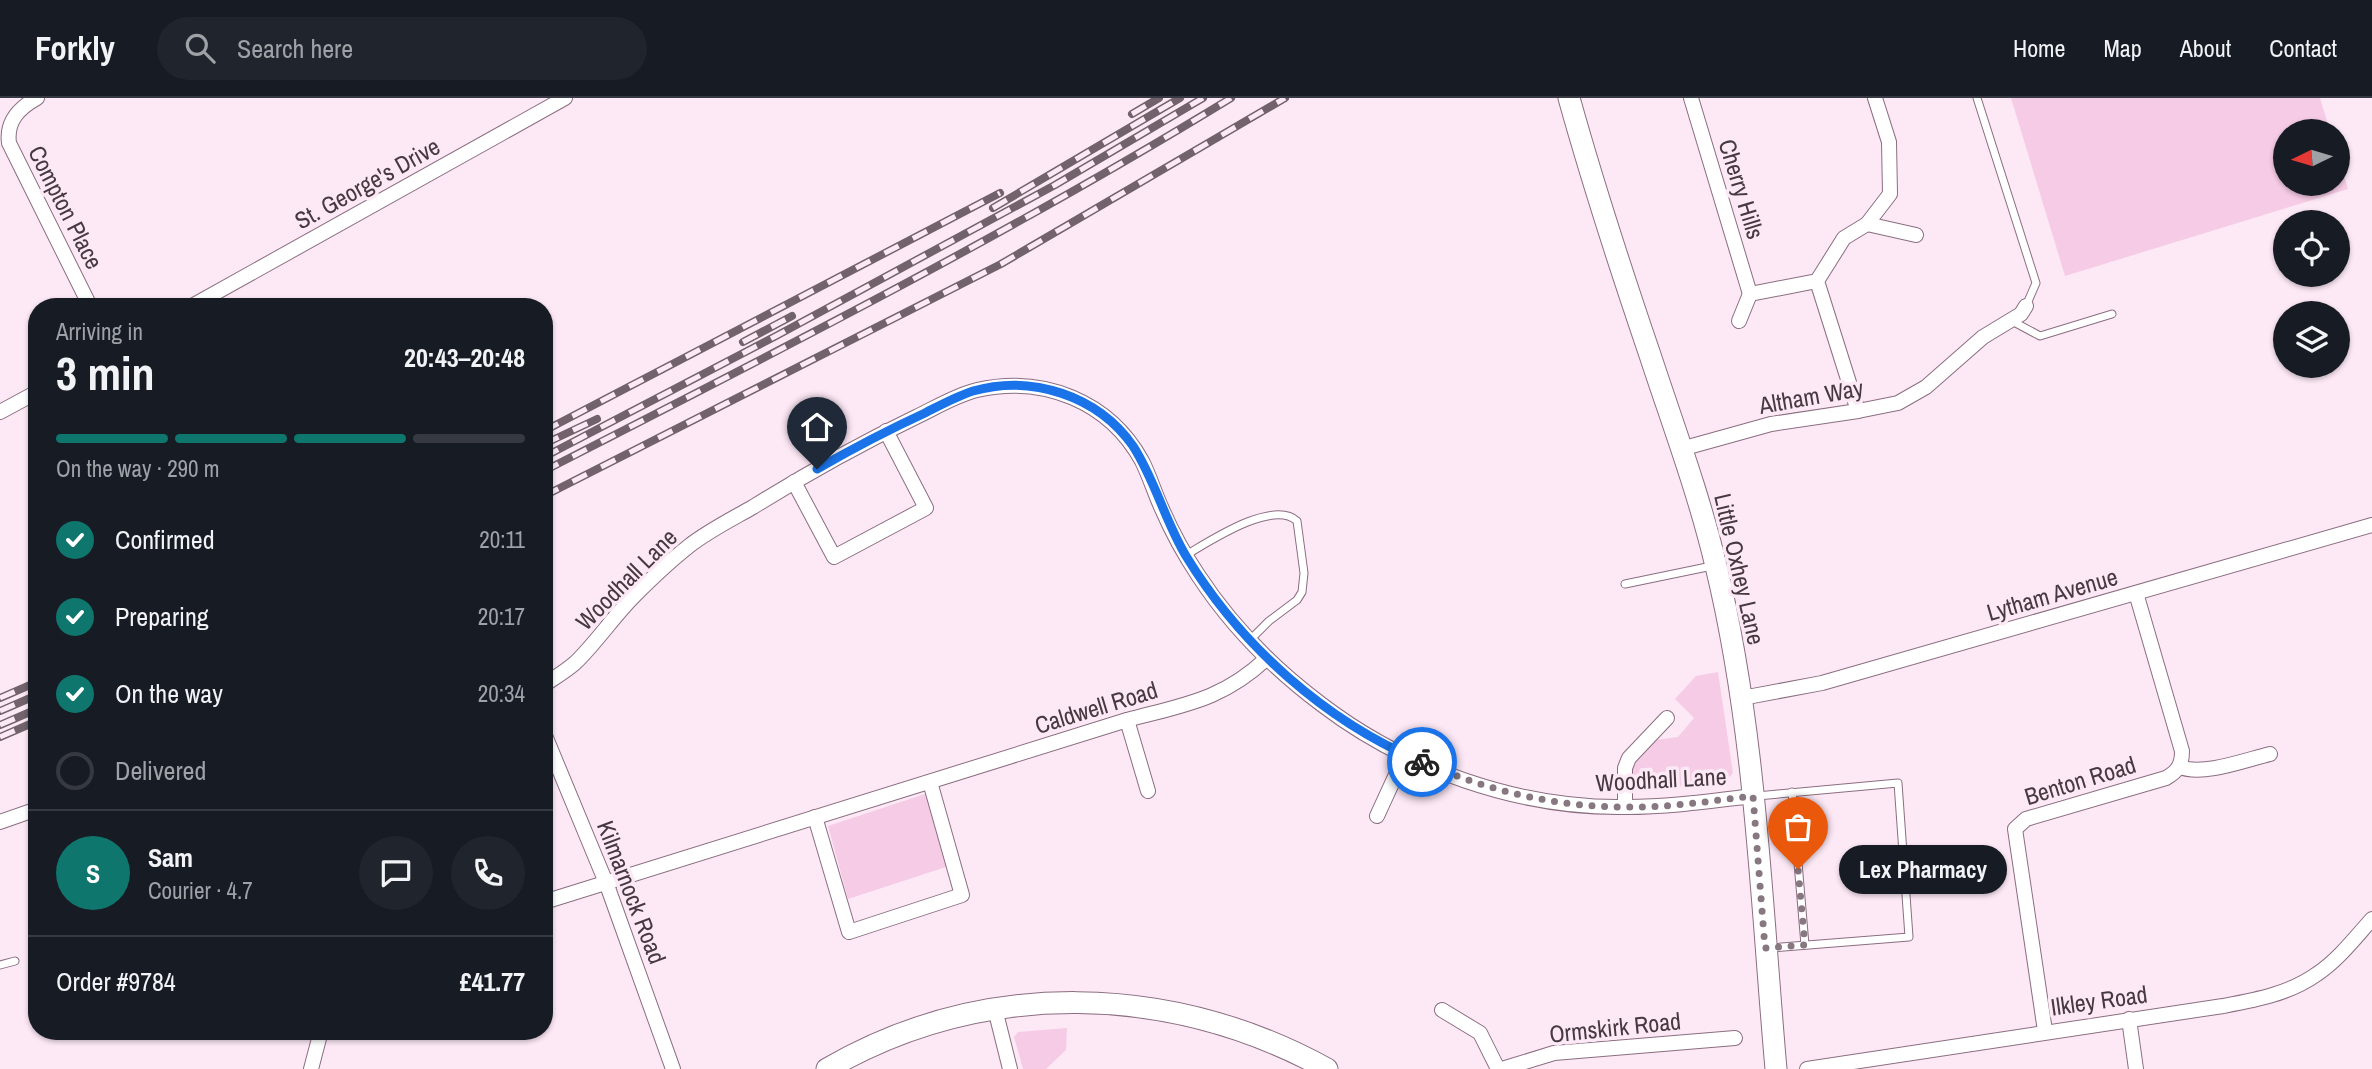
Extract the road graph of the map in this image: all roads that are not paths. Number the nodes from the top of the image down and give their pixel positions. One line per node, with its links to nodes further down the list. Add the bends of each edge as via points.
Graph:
1 (37, 98): 11 (street, Compton Place, via 14,116 9,144)
2 (565, 98): 12 (street, St. George's Drive)
3 (1569, 98): 21 (main road, Little Oxhey Lane, via 1610,239)
4 (1691, 98): 10 (street, Cherry Hills)
5 (1875, 98): 7 (street, via 1889,142 1890,194)
6 (1976, 98): 13 (lane, via 2036,283)
7 (1867, 224): 8 (street); 9 (street, via 1844,239)
8 (1916, 235)
9 (1817, 281): 10 (street); 18 (street)
10 (1750, 293): 15 (street)
11 (86, 298)
12 (206, 298)
13 (2026, 306): 16 (street, Altham Way)
14 (2112, 314): 16 (lane, via 2040,336)
15 (1739, 321)
16 (2012, 321): 18 (street, Altham Way, via 1983,337 1926,387 1898,403)
17 (28, 397): 19 (street)
18 (1858, 411): 21 (street, Altham Way, via 1771,424)
19 (0, 412)
20 (886, 431): 22 (street, Woodhall Lane); 22 (street, via 926,508 834,557); 24 (street, Woodhall Lane, via 974,391 1005,385 1046,388 1071,396 1100,412 1132,445)
21 (1682, 449): 25 (main road, Little Oxhey Lane)
22 (794, 482): 30 (street, Woodhall Lane, via 691,544 635,595 574,664)
23 (2372, 525): 27 (street, Lytham Avenue)
24 (1185, 555): 28 (street, Woodhall Lane); 28 (lane, via 1262,516 1286,514 1297,521 1302,592)
25 (1716, 565): 26 (lane); 31 (main road, Little Oxhey Lane)
26 (1625, 583)
27 (2136, 593): 31 (street, Lytham Avenue, via 1822,684); 37 (street, via 2182,751)
28 (1250, 640): 29 (street, Woodhall Lane)
29 (1267, 658): 33 (street, Caldwell Road, via 1220,693); 36 (street, Woodhall Lane, via 1323,706)
30 (553, 679)
31 (1742, 698): 41 (main road, Little Oxhey Lane)
32 (1667, 718): 42 (street, via 1629,758)
33 (1126, 720): 38 (street, Caldwell Road); 39 (street)
34 (2270, 754): 37 (street, via 2203,770)
35 (553, 755): 47 (street, Kilmarnock Road)
36 (1405, 755): 42 (street, Woodhall Lane, via 1457,778 1505,792 1580,805); 44 (street)
37 (2180, 767): 57 (street, Benton Road, via 2166,778 2026,819 2015,830)
38 (930, 782): 45 (street, Caldwell Road); 45 (street, via 962,895 849,932)
39 (1148, 791)
40 (1792, 792): 41 (lane); 50 (lane); 50 (lane, via 1898,783 1909,937)
41 (1753, 796): 42 (street, Woodhall Lane); 51 (main road, Little Oxhey Lane)
42 (1625, 807)
43 (28, 812): 46 (street)
44 (1377, 816)
45 (815, 817): 47 (street, Caldwell Road)
46 (0, 822)
47 (607, 884): 48 (street, Caldwell Road); 61 (street, Kilmarnock Road)
48 (553, 899)
49 (2372, 919): 56 (street, Ilkley Road, via 2317,975 2275,995)
50 (1805, 945): 51 (lane)
51 (1765, 948): 66 (main road, Little Oxhey Lane)
52 (15, 961): 53 (lane)
53 (0, 965)
54 (995, 1009): 62 (main road, via 905,1032); 63 (street); 64 (main road, via 1067,1001 1141,1006 1246,1031)
55 (1443, 1010): 65 (street, via 1480,1033)
56 (2129, 1018): 57 (street, Ilkley Road); 68 (street)
57 (2045, 1031): 67 (street, Ilkley Road)
58 (1735, 1038): 65 (street, Ormskirk Road, via 1555,1054)
59 (319, 1040): 60 (street)
60 (311, 1069)
61 (673, 1069)
62 (827, 1069)
63 (1010, 1069)
64 (1327, 1069)
65 (1500, 1069)
66 (1776, 1069)
67 (1807, 1069)
68 (2136, 1069)

